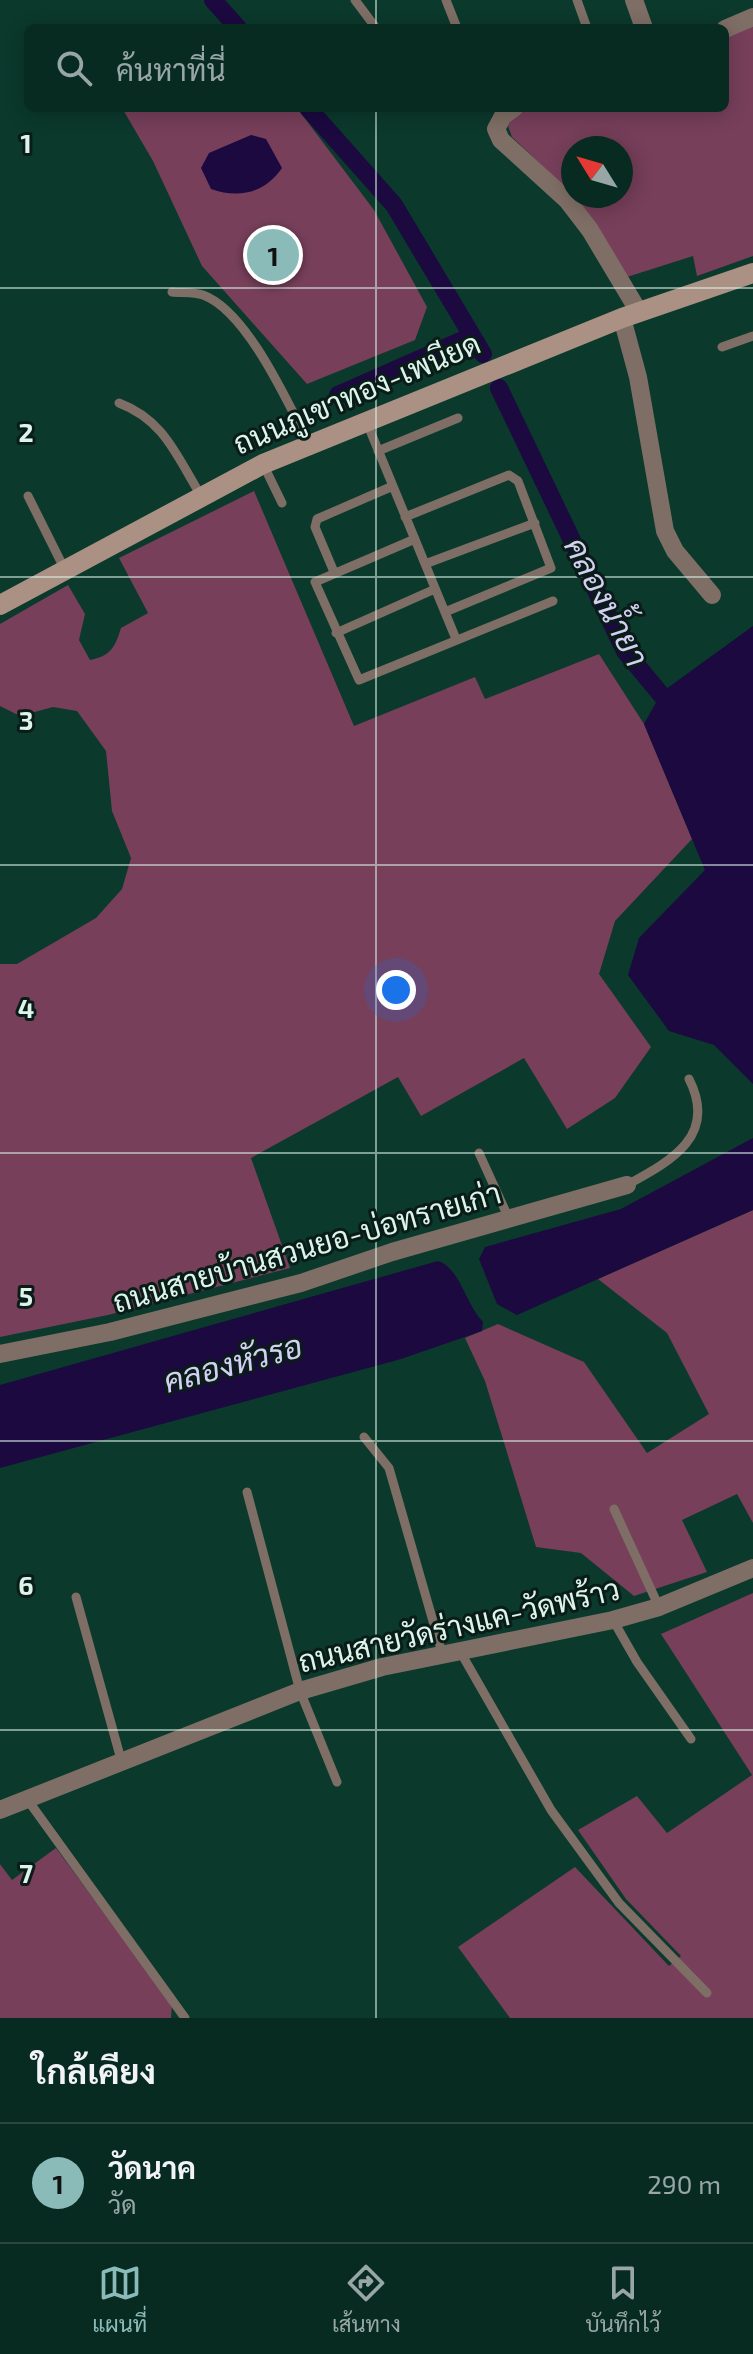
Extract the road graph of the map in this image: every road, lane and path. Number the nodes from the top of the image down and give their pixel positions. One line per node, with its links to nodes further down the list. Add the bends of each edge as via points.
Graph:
1 (355, 0): 6 (lane)
2 (446, 0): 7 (lane)
3 (577, 0): 8 (lane)
4 (634, 0): 9 (street)
5 (753, 17): 10 (street)
6 (369, 24)
7 (455, 24)
8 (586, 24)
9 (643, 24)
10 (729, 27)
11 (508, 112): 14 (street, via 496,129 501,140 567,200 590,230)
12 (753, 273): 14 (main road, ถนนภูเขาทอง-เพนียด)
13 (172, 292): 20 (lane, via 202,294 257,345)
14 (631, 315): 19 (main road, ถนนภูเขาทอง-เพนียด); 34 (street, via 665,531)
15 (753, 336): 16 (lane)
16 (722, 347)
17 (119, 403): 24 (lane, via 150,417 160,428)
18 (458, 418): 21 (lane)
19 (365, 420): 20 (main road, ถนนภูเขาทอง-เพนียด); 21 (lane)
20 (309, 444): 22 (main road, ถนนภูเขาทอง-เพนียด)
21 (378, 451): 23 (lane)
22 (263, 464): 24 (main road, ถนนภูเขาทอง-เพนียด); 26 (lane)
23 (393, 486): 27 (lane); 32 (lane, via 317,519 315,527)
24 (200, 494): 31 (main road, ถนนภูเขาทอง-เพนียด)
25 (28, 496): 31 (lane)
26 (282, 503)
27 (405, 517): 28 (lane, via 509,475 518,481); 29 (lane)
28 (535, 523): 30 (lane); 37 (lane, via 551,563 547,573)
29 (415, 539): 30 (lane); 32 (lane)
30 (425, 564): 33 (lane)
31 (64, 568): 36 (main road, ถนนภูเขาทอง-เพนียด)
32 (334, 572): 38 (lane, via 315,582 315,588)
33 (435, 589): 37 (lane); 38 (lane)
34 (712, 595)
35 (553, 601): 39 (lane)
36 (0, 605)
37 (445, 612): 39 (lane)
38 (336, 633): 39 (lane, via 355,677 365,680)
39 (456, 639)
40 (689, 1079): 42 (lane, via 699,1099 692,1134 675,1157)
41 (479, 1153): 43 (lane)
42 (627, 1185): 43 (street, ถนนสายบ้านสวนยอ-บ่อทรายเก่า)
43 (510, 1221): 44 (street, ถนนสายบ้านสวนยอ-บ่อทรายเก่า, via 301,1283)
44 (0, 1354)
45 (364, 1437): 52 (lane, via 389,1468)
46 (247, 1492): 53 (lane)
47 (614, 1509): 50 (lane)
48 (753, 1568): 50 (street, ถนนสายวัดร่างแค-วัดพร้าว)
49 (76, 1597): 55 (lane)
50 (659, 1607): 51 (street, ถนนสายวัดร่างแค-วัดพร้าว)
51 (613, 1620): 52 (street, ถนนสายวัดร่างแค-วัดพร้าว); 54 (lane)
52 (452, 1655): 53 (street, ถนนสายวัดร่างแค-วัดพร้าว, via 382,1667); 59 (lane, via 551,1810 619,1903)
53 (300, 1691): 55 (street, ถนนสายวัดร่างแค-วัดพร้าว); 56 (lane)
54 (691, 1739)
55 (122, 1763): 57 (street, ถนนสายวัดร่างแค-วัดพร้าว)
56 (337, 1782)
57 (27, 1799): 58 (street, ถนนสายวัดร่างแค-วัดพร้าว); 60 (lane)
58 (0, 1810)
59 (707, 1993)
60 (185, 2018)

